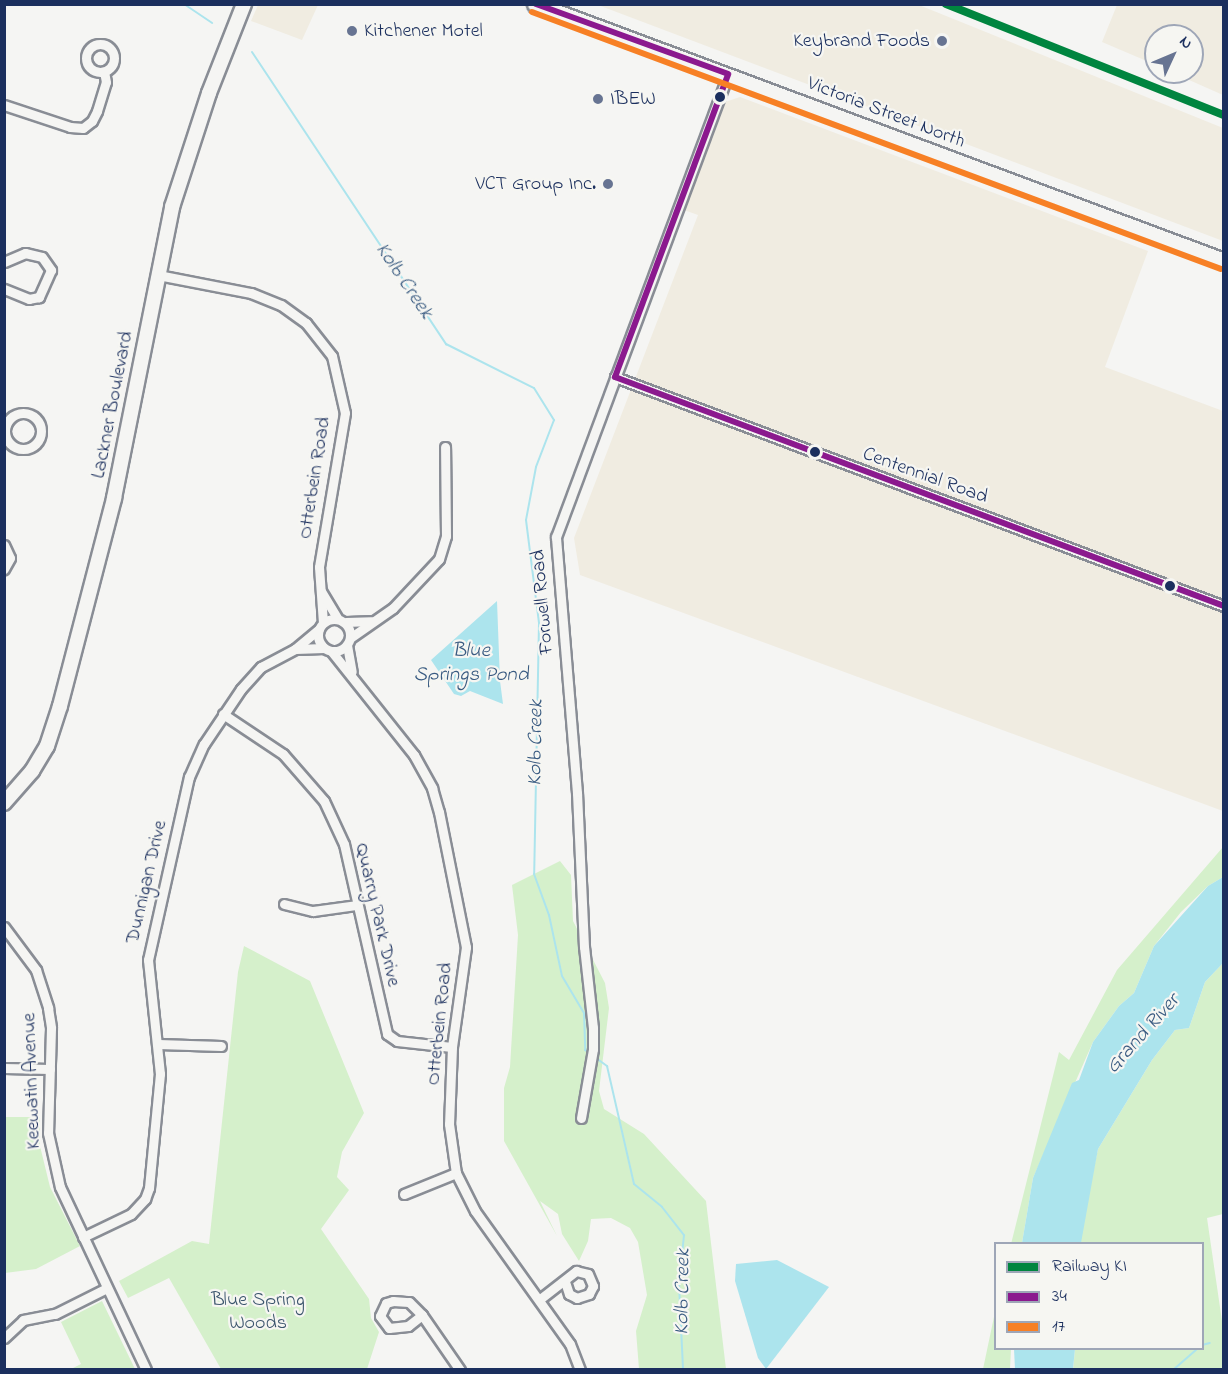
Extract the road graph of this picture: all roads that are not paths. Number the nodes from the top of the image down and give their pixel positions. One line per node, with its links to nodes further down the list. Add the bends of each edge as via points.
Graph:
1 (244, 4): 8 (main road, Lackner Boulevard, via 187,156)
2 (535, 4): 4 (main road, Victoria Street North)
3 (104, 72): 5 (street, via 106,82 92,122 83,128)
4 (728, 74): 6 (main road, Victoria Street North); 10 (street, Forwell Road)
5 (4, 105)
6 (1224, 261)
7 (4, 262): 9 (street, via 25,253 42,257 51,270 39,297 29,299)
8 (158, 275): 14 (street, Otterbein Road, via 251,293 281,305 306,323 332,356 345,413 319,567); 24 (main road, Lackner Boulevard, via 114,498 60,706 47,746 32,771)
9 (4, 289)
10 (615, 377): 15 (street, Centennial Road); 33 (street, Forwell Road, via 556,537 593,1049)
11 (445, 447): 17 (street, via 446,536 439,559 393,608)
12 (4, 545): 13 (street, via 10,558)
13 (4, 569)
14 (321, 591): 16 (street, Otterbein Road); 18 (street, Otterbein Road)
15 (1224, 606)
16 (341, 620): 17 (street); 18 (street); 19 (street, Otterbein Road)
17 (371, 621): 19 (street)
18 (321, 626): 20 (street, Dunnigan Drive); 21 (street, Otterbein Road, via 319,640)
19 (348, 642): 21 (street); 22 (street, Otterbein Road)
20 (295, 649): 21 (street, Dunnigan Drive); 23 (street, Dunnigan Drive, via 261,667)
21 (328, 650): 22 (street, Otterbein Road)
22 (352, 674): 30 (street, Otterbein Road, via 414,755 432,788 439,812 466,947)
23 (223, 714): 26 (street, Quarry Park Drive, via 283,754 324,801 344,844); 28 (street, Dunnigan Drive, via 189,777 148,960)
24 (4, 803)
25 (284, 904): 26 (street, via 313,911)
26 (356, 905): 30 (street, Quarry Park Drive, via 387,1034 397,1041)
27 (4, 927): 32 (street, Keewatin Avenue, via 36,970 43,987 51,1028)
28 (158, 1044): 29 (street); 36 (street, Dunnigan Drive, via 159,1093 145,1199 131,1214)
29 (221, 1046)
30 (452, 1047): 34 (street, Otterbein Road, via 449,1124)
31 (4, 1068): 32 (street)
32 (50, 1070): 36 (street, Keewatin Avenue, via 48,1133 60,1187)
33 (580, 1118)
34 (456, 1173): 35 (street); 39 (street, Otterbein Road, via 476,1211)
35 (404, 1194)
36 (83, 1237): 38 (street, Keewatin Avenue)
37 (565, 1282): 39 (street)
38 (107, 1288): 41 (street, via 55,1314 23,1320); 43 (street, Keewatin Avenue)
39 (540, 1299): 42 (street, Otterbein Road, via 570,1344)
40 (422, 1315): 44 (street)
41 (4, 1338)
42 (578, 1369)
43 (146, 1370)
44 (460, 1370)

